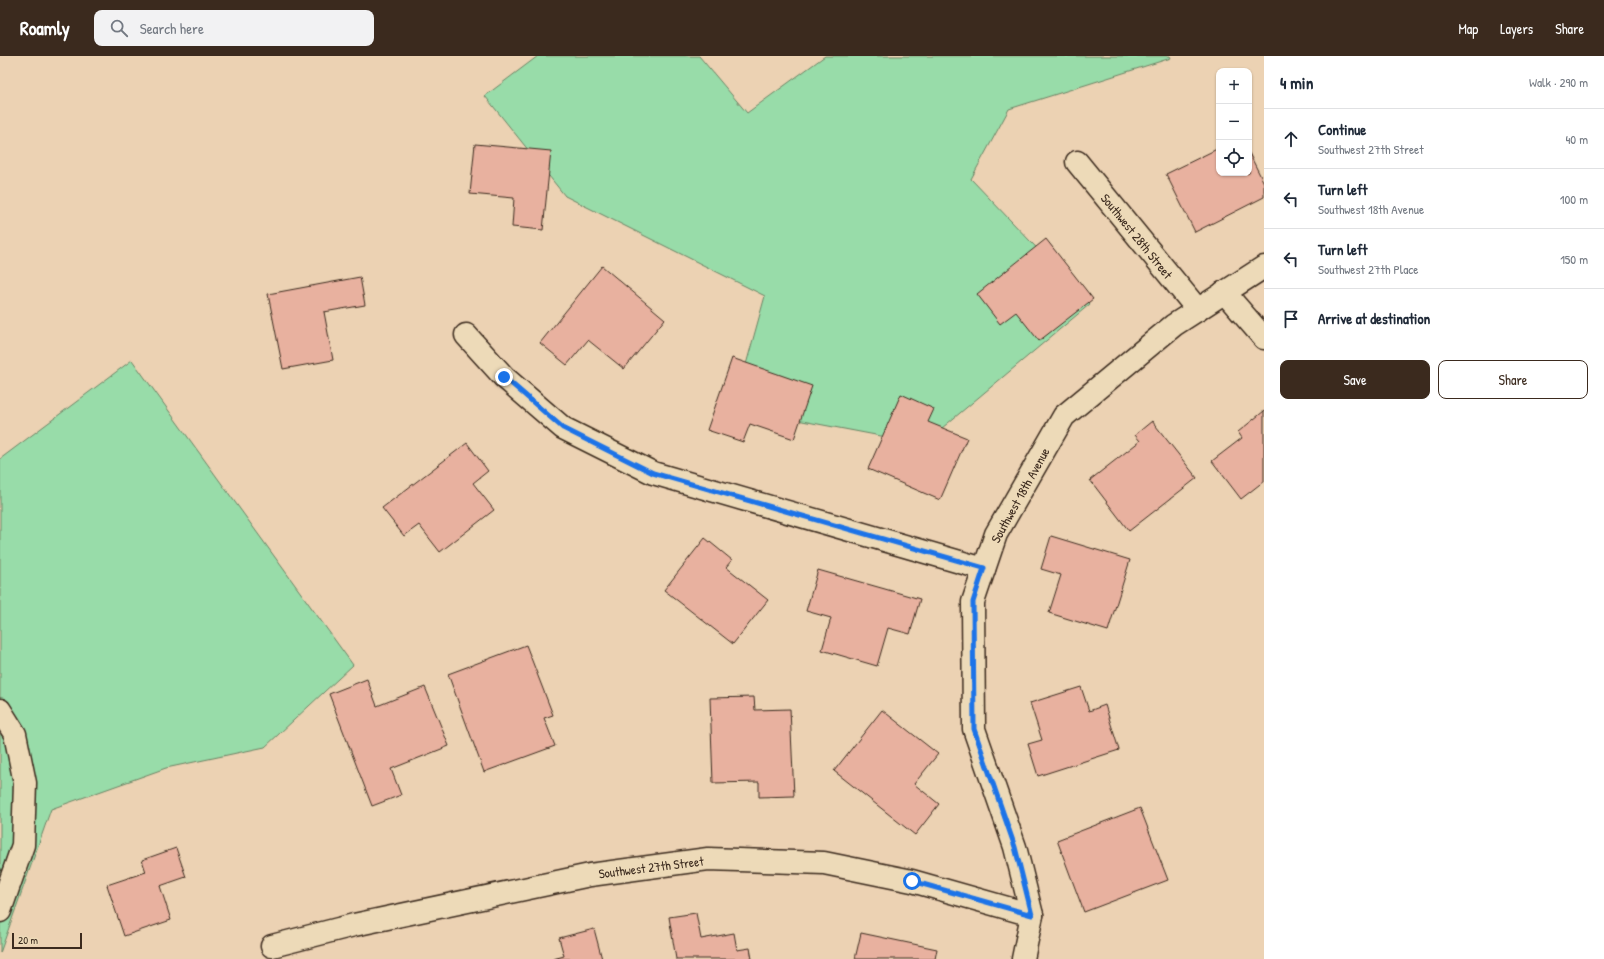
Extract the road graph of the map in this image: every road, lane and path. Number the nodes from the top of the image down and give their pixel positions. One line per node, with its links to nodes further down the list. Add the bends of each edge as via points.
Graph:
1 (1077, 162): 4 (street, Southwest 28th Street)
2 (1264, 267): 3 (street, Southwest 18th Avenue)
3 (1224, 292): 4 (street, Southwest 18th Avenue); 6 (street)
4 (1198, 310): 7 (street, Southwest 18th Avenue, via 1174,325 1064,416 996,534)
5 (466, 336): 7 (street, via 504,377 563,428 653,473)
6 (1264, 338)
7 (984, 568): 10 (street, Southwest 18th Avenue, via 973,602 974,729 1015,847)
8 (0, 710): 9 (street, via 15,734 25,783 23,845)
9 (0, 910)
10 (1032, 915): 11 (street, Southwest 27th Street, via 912,881 824,863 708,859 590,875 354,925); 12 (street, Southwest 18th Avenue)
11 (272, 946)
12 (1023, 959)

